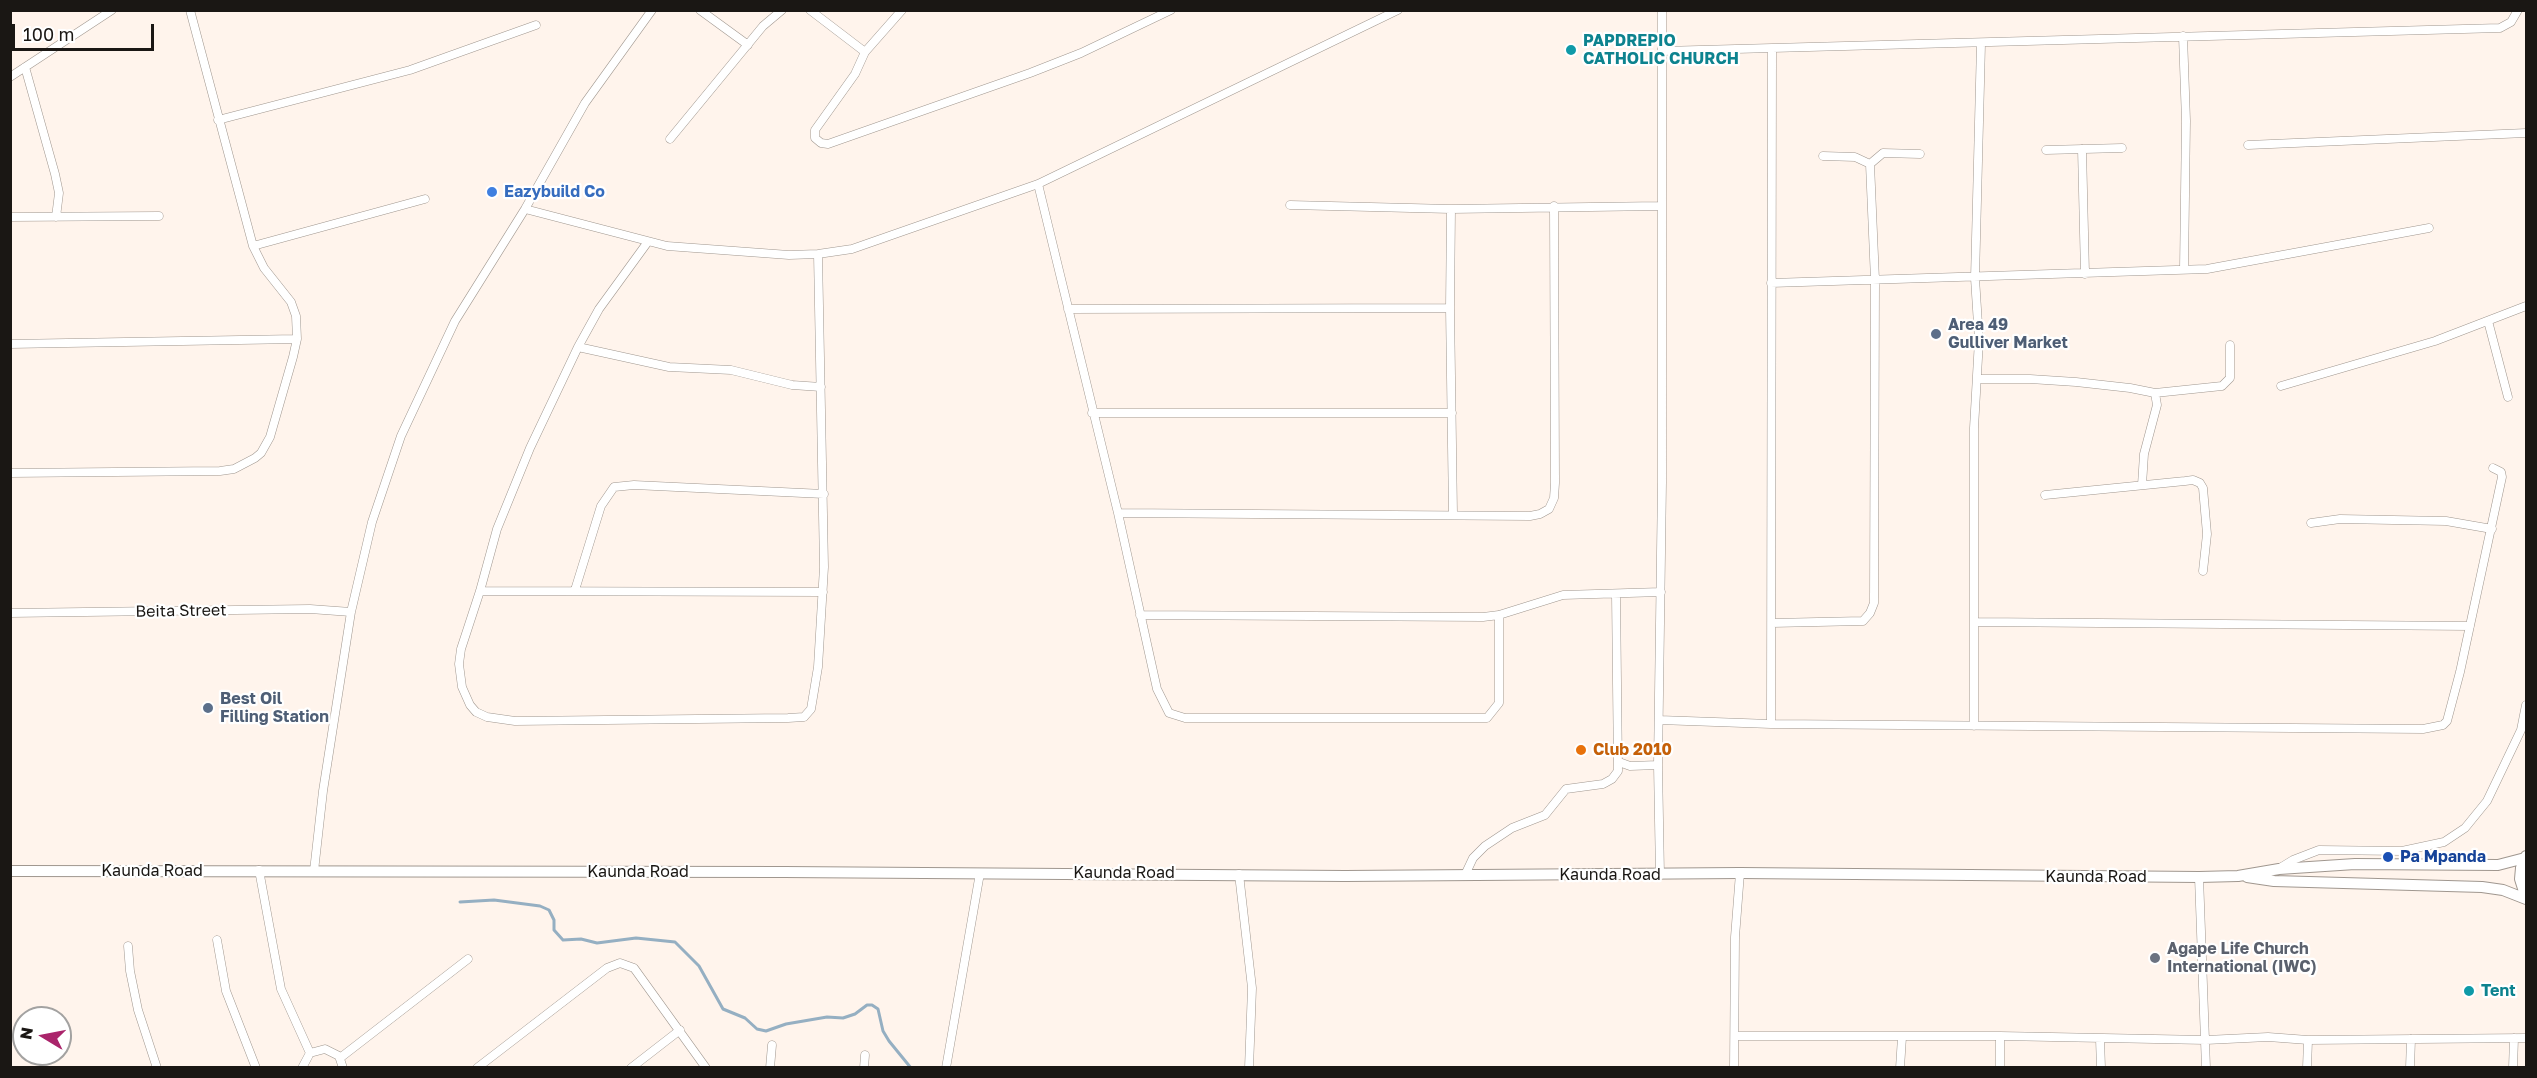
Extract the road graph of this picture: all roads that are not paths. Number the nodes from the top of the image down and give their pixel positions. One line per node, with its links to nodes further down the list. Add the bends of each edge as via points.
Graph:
1 (112, 10): 19 (street)
2 (190, 10): 21 (street)
3 (652, 10): 36 (street, via 585,103)
4 (700, 10): 15 (street)
5 (782, 10): 15 (street)
6 (810, 10): 18 (street)
7 (902, 10): 18 (street)
8 (1171, 10): 18 (street, via 1030,73 869,131 821,143 814,130 855,74)
9 (1398, 10): 31 (street)
10 (1662, 10): 17 (street)
11 (2518, 10): 13 (street, via 2511,22 2500,28)
12 (536, 25): 21 (street, via 410,70)
13 (2183, 36): 14 (street); 45 (street)
14 (1981, 44): 16 (street); 47 (street)
15 (748, 45): 23 (street)
16 (1772, 49): 17 (street); 49 (street)
17 (1663, 51): 35 (street)
18 (865, 52)
19 (25, 67): 20 (street); 40 (street, via 55,174 59,194)
20 (11, 74)
21 (218, 120): 43 (street)
22 (2526, 133): 24 (street)
23 (670, 139)
24 (2248, 145)
25 (2122, 148): 26 (street)
26 (2082, 149): 27 (street); 46 (street)
27 (2046, 150)
28 (1920, 154): 30 (street, via 1883,153)
29 (1823, 156): 30 (street, via 1855,157)
30 (1870, 164): 48 (street)
31 (1038, 184): 44 (street, via 852,249); 52 (street)
32 (425, 199): 43 (street)
33 (1290, 205): 37 (street)
34 (1554, 206): 35 (street); 37 (street); 71 (street, via 1554,498 1549,509 1540,514)
35 (1660, 206): 78 (street)
36 (525, 209): 42 (street); 80 (street, via 455,321 401,436 372,522)
37 (1451, 209): 51 (street)
38 (159, 216): 40 (street)
39 (10, 217): 40 (street)
40 (56, 217)
41 (2429, 228): 45 (street, via 2217,267)
42 (647, 243): 44 (street, via 699,250); 57 (street, via 599,309)
43 (253, 246): 54 (street, via 294,309)
44 (818, 254): 60 (street)
45 (2184, 269): 46 (street)
46 (2085, 274): 47 (street)
47 (1975, 278): 48 (street); 58 (street)
48 (1875, 280): 49 (street); 85 (street, via 1874,603 1863,621)
49 (1772, 284): 85 (street)
50 (2526, 306): 53 (street)
51 (1450, 308): 52 (street); 64 (street)
52 (1068, 309): 63 (street)
53 (2488, 321): 59 (street, via 2435,341); 62 (street)
54 (297, 339): 55 (street); 66 (street, via 270,437 261,453 242,466 220,471)
55 (10, 344)
56 (2230, 345): 61 (street, via 2230,378 2222,386)
57 (578, 347): 60 (street, via 669,366 731,370 792,385); 76 (street, via 506,505)
58 (1978, 379): 61 (street, via 2076,382); 84 (street, via 1974,428)
59 (2282, 386)
60 (821, 387): 68 (street)
61 (2155, 393): 67 (street, via 2157,405 2144,454)
62 (2508, 397)
63 (1092, 413): 64 (street); 70 (street)
64 (1452, 413): 71 (street)
65 (2493, 468): 73 (street, via 2502,477)
66 (10, 473)
67 (2142, 485): 69 (street); 74 (street, via 2193,480 2200,483 2207,534)
68 (824, 494): 75 (street, via 614,487 601,506); 77 (street)
69 (2045, 495)
70 (1118, 513): 71 (street); 82 (street)
71 (1453, 514)
72 (2311, 523): 73 (street, via 2340,519 2446,521)
73 (2492, 529): 86 (street)
74 (2203, 571)
75 (575, 590): 76 (street); 77 (street)
76 (480, 591): 77 (street, via 461,649 462,687 476,712 515,721 804,717 811,709 818,667)
77 (823, 592)
78 (1661, 592): 79 (street); 88 (street)
79 (1616, 594): 83 (street, via 1563,595); 91 (street)
80 (351, 612): 81 (street, Beita Street, via 310,609); 97 (street)
81 (10, 613)
82 (1140, 615): 83 (street); 83 (street, via 1157,689 1174,716 1336,719 1487,718 1499,703)
83 (1499, 615)
84 (1976, 622): 86 (street); 90 (street)
85 (1772, 623): 89 (street)
86 (2470, 626): 90 (street, via 2447,721 2429,729)
87 (2526, 705): 94 (street, via 2521,730 2487,801 2465,828 2444,842 2402,851 2319,850)
88 (1659, 720): 89 (street); 92 (street)
89 (1771, 724): 90 (street)
90 (1974, 726)
91 (1619, 762): 92 (street, via 1630,766); 101 (street, via 1612,779 1566,789 1545,815 1512,828 1485,846 1473,858)
92 (1658, 765): 102 (street)
93 (2526, 857): 94 (main road, Kaunda Road, via 2498,865 2355,864); 105 (main road, via 2520,879)
94 (2279, 869): 103 (main road, Kaunda Road)
95 (259, 870): 96 (main road, Kaunda Road); 97 (main road, Kaunda Road); 120 (street, via 281,989)
96 (10, 871)
97 (314, 871): 98 (main road, Kaunda Road)
98 (980, 873): 99 (main road, Kaunda Road); 132 (street)
99 (1239, 873): 101 (main road, Kaunda Road); 133 (street, via 1252,988)
100 (1740, 873): 102 (main road, Kaunda Road); 104 (main road, Kaunda Road); 110 (street, via 1735,937)
101 (1465, 875): 102 (main road, Kaunda Road)
102 (1660, 875)
103 (2238, 876): 104 (main road, Kaunda Road); 105 (main road, Kaunda Road, via 2274,882 2482,887)
104 (2199, 877): 117 (street)
105 (2526, 898)
106 (217, 940): 124 (street, via 226,991)
107 (128, 946): 123 (street, via 138,1010)
108 (468, 959): 122 (street)
109 (680, 1030): 127 (street, via 634,968 620,963 607,968); 128 (street); 129 (street)
110 (1735, 1036): 112 (street); 134 (street)
111 (2000, 1036): 112 (street); 115 (street); 136 (street)
112 (1902, 1037): 135 (street)
113 (2514, 1038): 114 (street); 116 (street); 141 (street)
114 (2526, 1038)
115 (2100, 1039): 117 (street); 137 (street)
116 (2411, 1039): 118 (street); 140 (street)
117 (2206, 1040): 118 (street); 138 (street)
118 (2308, 1040): 139 (street)
119 (772, 1045): 130 (street)
120 (310, 1053): 122 (street, via 325,1049); 125 (street)
121 (865, 1055): 131 (street)
122 (340, 1058): 126 (street)
123 (157, 1068)
124 (256, 1068)
125 (302, 1068)
126 (343, 1068)
127 (477, 1068)
128 (631, 1068)
129 (706, 1068)
130 (770, 1068)
131 (864, 1068)
132 (946, 1068)
133 (1249, 1068)
134 (1734, 1068)
135 (1900, 1068)
136 (2000, 1068)
137 (2101, 1068)
138 (2206, 1068)
139 (2307, 1068)
140 (2410, 1068)
141 (2513, 1068)

